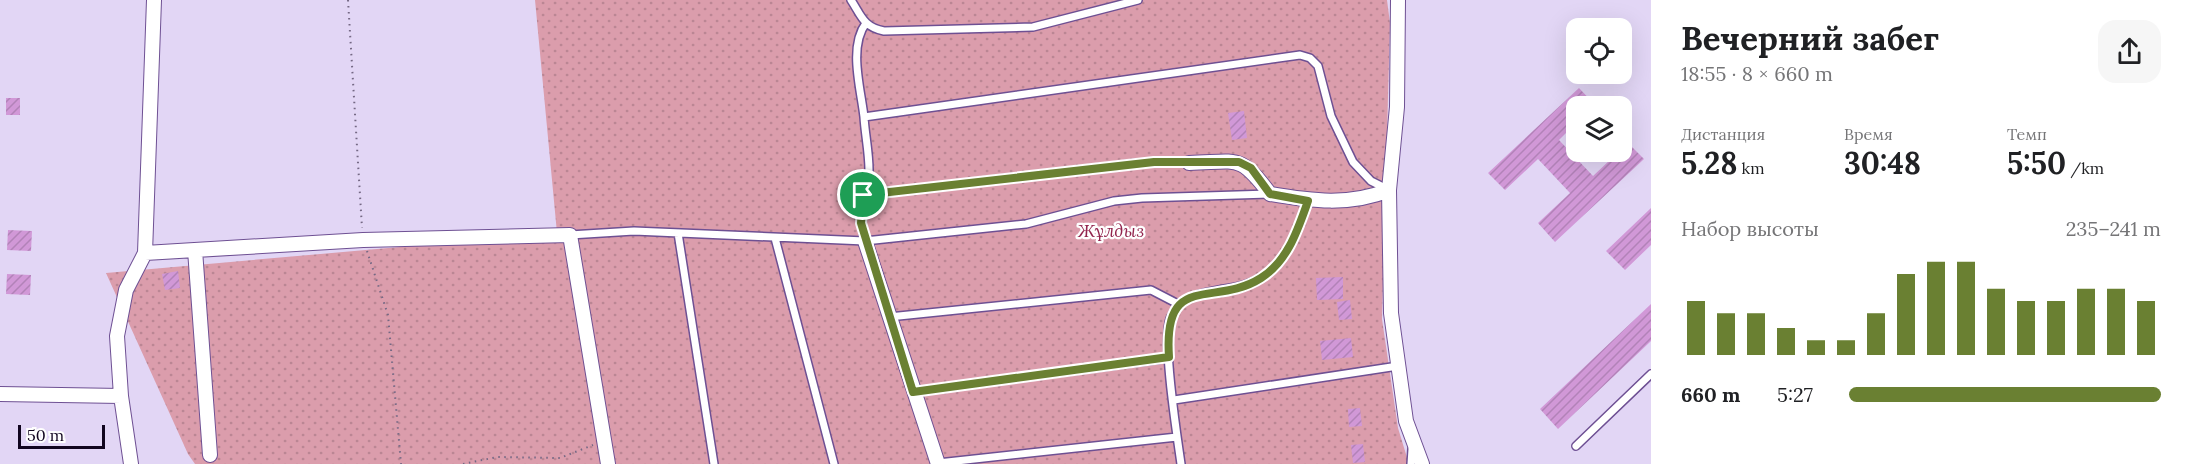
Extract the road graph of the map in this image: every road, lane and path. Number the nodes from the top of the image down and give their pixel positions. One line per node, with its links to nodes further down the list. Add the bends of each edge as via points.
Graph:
1 (154, 0): 17 (street)
2 (851, 0): 5 (lane)
3 (1138, 0): 5 (lane, via 1033,27 884,31)
4 (1398, 0): 8 (street, via 1397,107)
5 (866, 23): 6 (lane, via 858,34 857,49)
6 (864, 117): 8 (lane, via 1300,55 1318,66 1331,116 1353,162 1371,181); 10 (lane, via 869,170)
7 (1189, 163): 9 (street, via 1239,162 1251,168); 10 (lane, via 1147,162)
8 (1389, 190): 11 (street, via 1326,203); 21 (street, via 1391,313)
9 (1270, 194): 11 (street); 15 (lane, via 1114,201 1026,224)
10 (863, 195): 15 (lane, via 861,223)
11 (1308, 201): 18 (lane, via 1290,245 1261,278 1199,294)
12 (678, 232): 13 (lane); 14 (lane); 35 (lane)
13 (570, 235): 16 (street, via 363,240); 28 (street)
14 (774, 238): 15 (lane); 36 (lane)
15 (865, 241): 19 (street)
16 (195, 250): 17 (street); 31 (street)
17 (145, 253): 25 (street, via 126,290 117,336)
18 (1180, 305): 19 (lane, via 1151,290); 20 (lane, via 1167,332)
19 (889, 317): 23 (street)
20 (1169, 357): 23 (lane); 26 (lane)
21 (1398, 366): 26 (lane); 29 (street)
22 (1651, 374): 30 (lane)
23 (913, 392): 37 (street)
24 (0, 394): 25 (street)
25 (120, 396): 32 (street)
26 (1174, 400): 27 (lane)
27 (1177, 437): 37 (lane); 38 (lane)
28 (604, 441): 33 (path, via 560,458 497,457); 34 (street)
29 (1413, 441): 39 (lane); 40 (street)
30 (1576, 446)
31 (210, 455)
32 (131, 464)
33 (463, 464)
34 (608, 464)
35 (714, 464)
36 (834, 464)
37 (938, 464)
38 (1180, 464)
39 (1411, 464)
40 (1422, 464)

